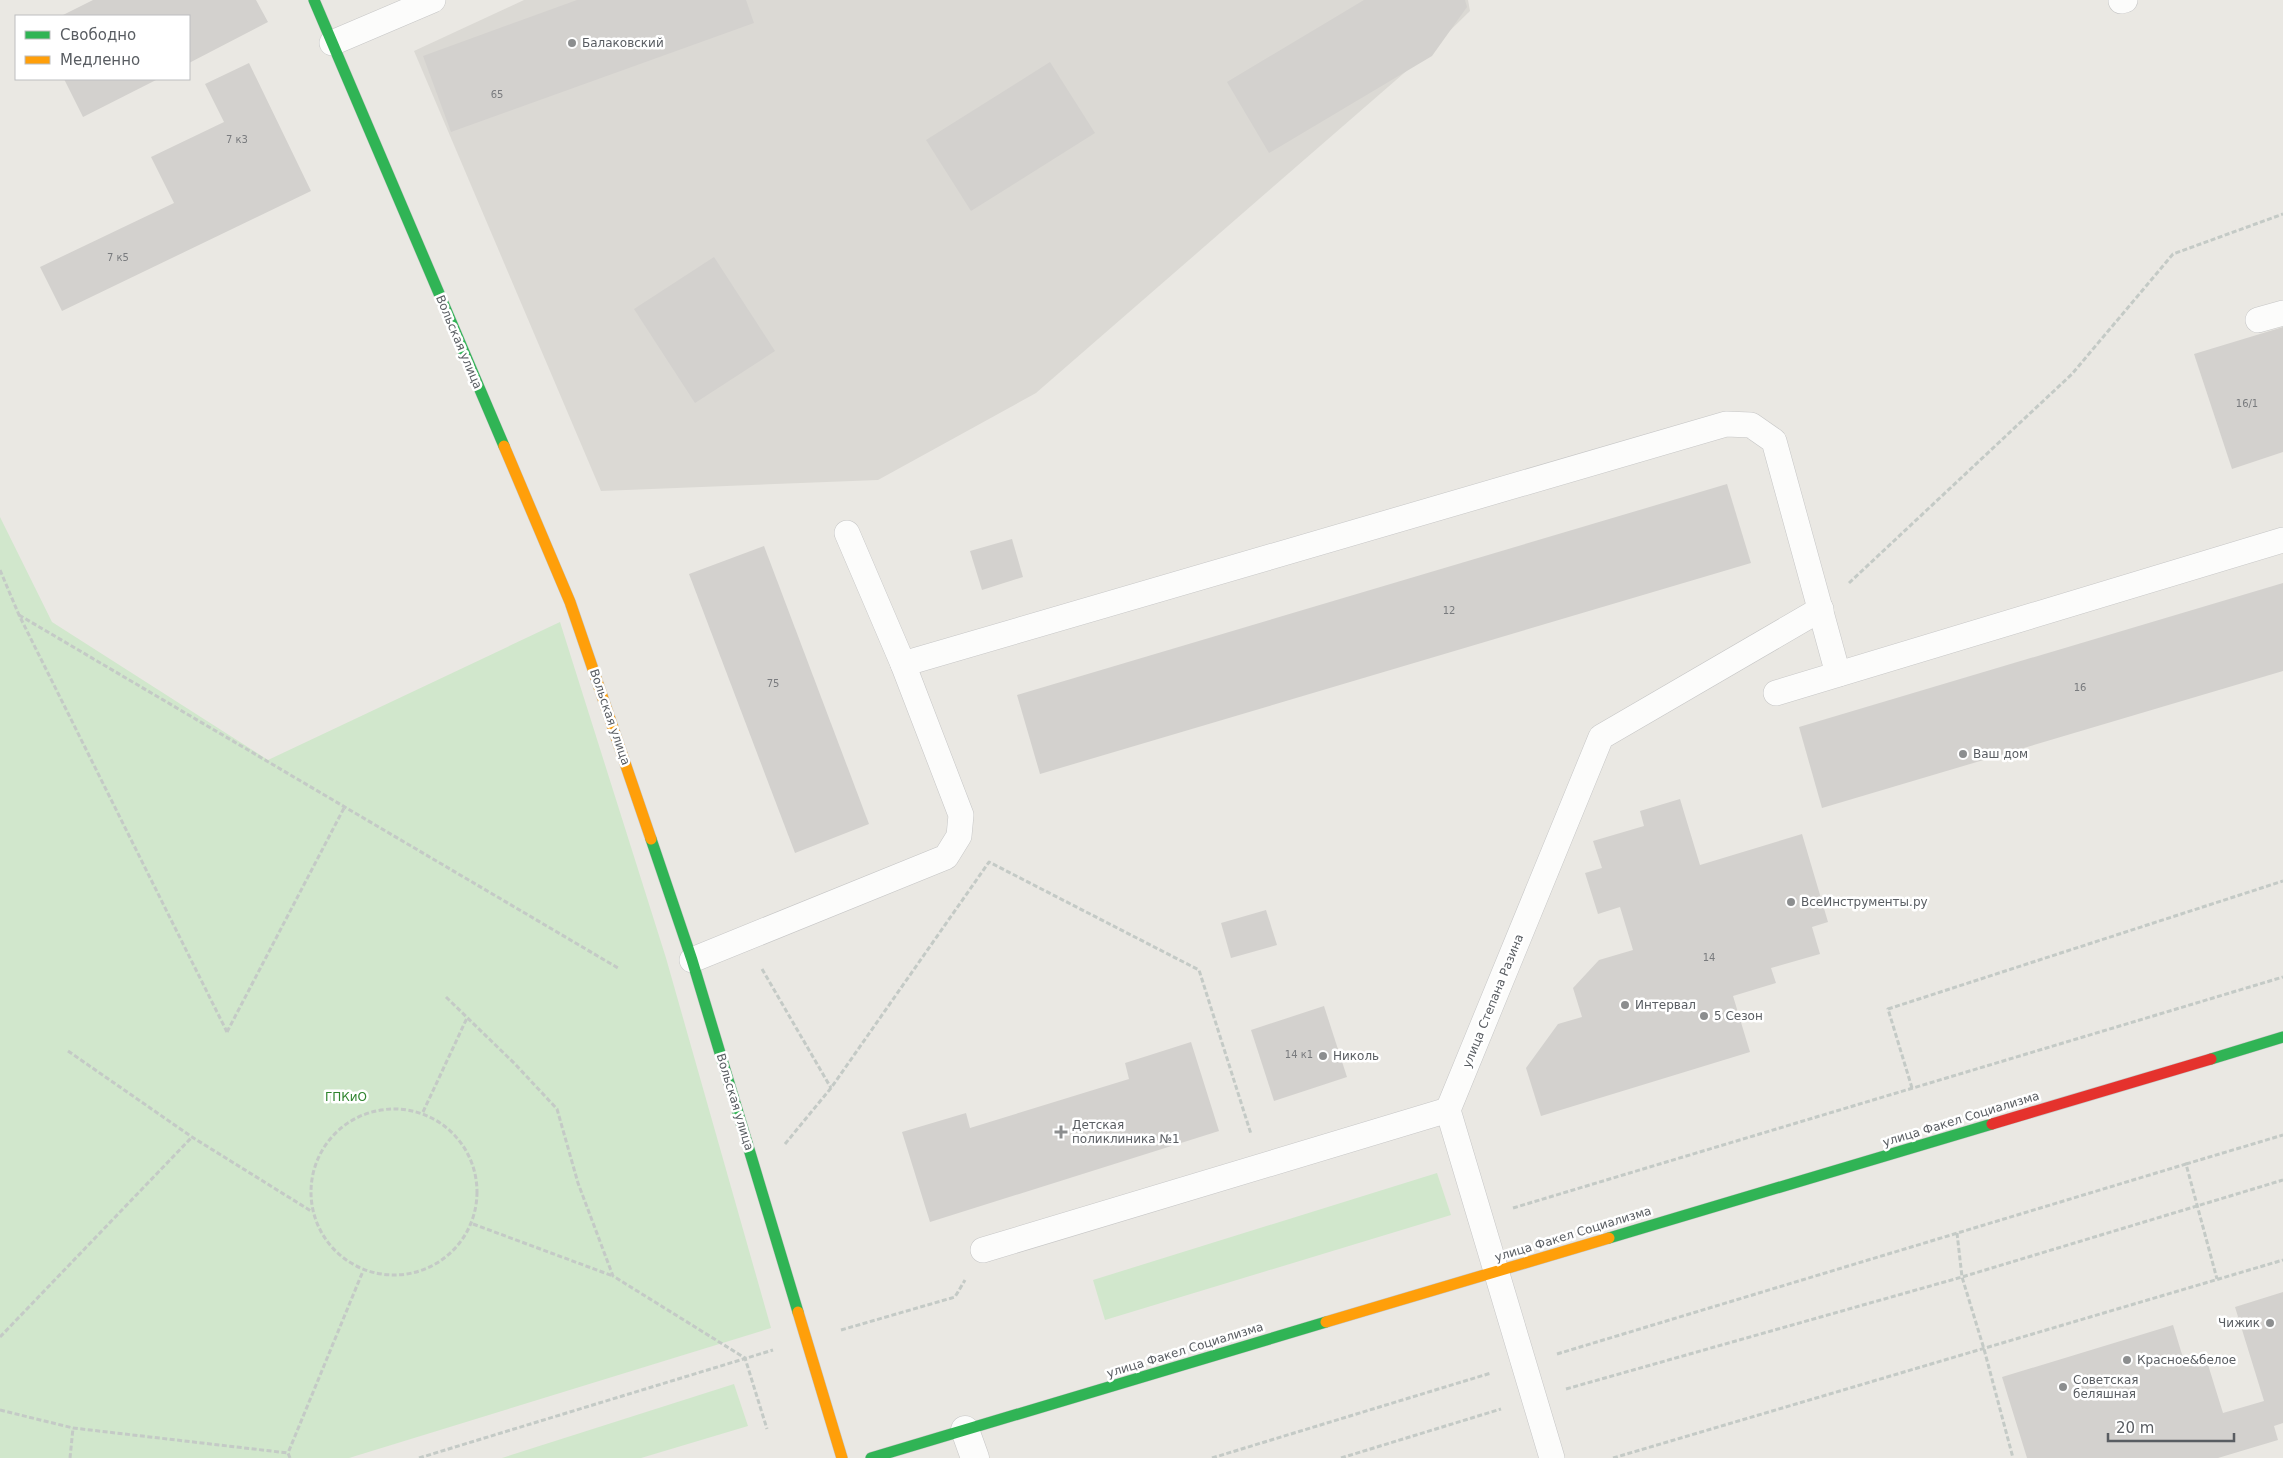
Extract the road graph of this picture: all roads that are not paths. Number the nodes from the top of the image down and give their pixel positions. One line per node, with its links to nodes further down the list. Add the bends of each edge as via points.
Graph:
1 (314, 0): 3 (street, Вольская улица)
2 (434, 0): 3 (lane)
3 (332, 44): 12 (street, Вольская улица, via 570,602)
4 (2283, 313): 5 (lane)
5 (2258, 320)
6 (847, 533): 9 (lane)
7 (2283, 540): 10 (lane)
8 (1821, 609): 9 (lane, via 1774,440 1751,426 1726,424); 10 (lane); 14 (lane, улица Степана Разина, via 1601,737)
9 (903, 664): 12 (lane, via 961,815 959,836 946,857)
10 (1838, 674): 11 (lane)
11 (1776, 693)
12 (692, 960): 18 (street, Вольская улица)
13 (2283, 1038): 16 (street, улица Факел Социализма)
14 (1448, 1110): 15 (lane); 16 (lane)
15 (983, 1250)
16 (1498, 1271): 17 (street, улица Факел Социализма); 21 (lane)
17 (965, 1430): 19 (street, улица Факел Социализма); 20 (street)
18 (842, 1458)
19 (871, 1458)
20 (975, 1458)
21 (1552, 1458)

